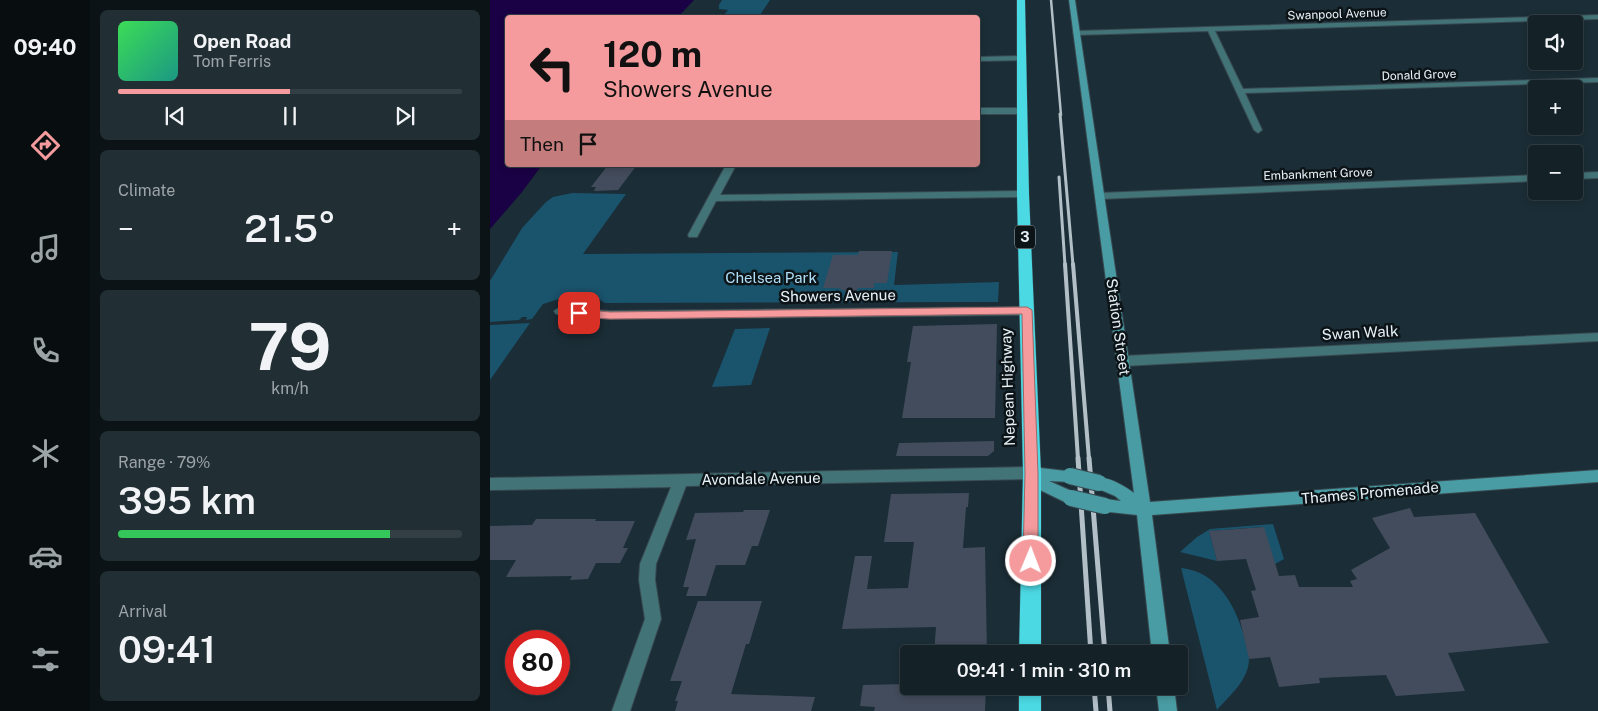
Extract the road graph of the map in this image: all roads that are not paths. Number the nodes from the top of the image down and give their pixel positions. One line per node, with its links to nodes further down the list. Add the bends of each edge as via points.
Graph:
1 (1021, 0): 6 (highway, Nepean Highway / 3)
2 (1072, 0): 5 (street, Station Street)
3 (1598, 17): 4 (street, Swanpool Avenue)
4 (1211, 29): 5 (street, Swanpool Avenue); 9 (street)
5 (1077, 33): 18 (street, Station Street)
6 (1022, 58): 7 (street); 11 (highway, Nepean Highway / 3)
7 (980, 59)
8 (1598, 80): 9 (street, Donald Grove)
9 (1241, 91): 12 (street)
10 (980, 111): 11 (street)
11 (1022, 111): 17 (highway, Nepean Highway / 3)
12 (1258, 130)
13 (730, 167): 19 (street)
14 (1598, 175): 15 (street)
15 (1583, 176)
16 (1528, 178): 18 (street, Embankment Grove)
17 (1023, 194): 19 (street); 21 (highway, Nepean Highway / 3)
18 (1100, 196): 24 (street, Station Street)
19 (713, 198): 20 (street)
20 (693, 235)
21 (1027, 310): 22 (street, Showers Avenue, via 610,315); 25 (highway, Nepean Highway / 3)
22 (560, 311)
23 (1598, 337): 24 (street, Swan Walk)
24 (1123, 361): 29 (street, Station Street)
25 (1032, 473): 27 (street, Avondale Avenue); 29 (street, bridge, via 1099,482 1120,491); 29 (street, Thames Promenade, bridge, via 1044,486 1071,498 1105,506); 30 (highway, Nepean Highway / 3)
26 (1598, 476): 29 (street, Thames Promenade)
27 (681, 481): 28 (street, Avondale Avenue); 34 (street, via 648,564 653,619)
28 (490, 484)
29 (1143, 509): 31 (street, Station Street)
30 (1030, 645)
31 (1160, 645)
32 (1030, 695): 35 (highway)
33 (1166, 695): 36 (street)
34 (621, 711)
35 (1030, 711)
36 (1168, 711)

